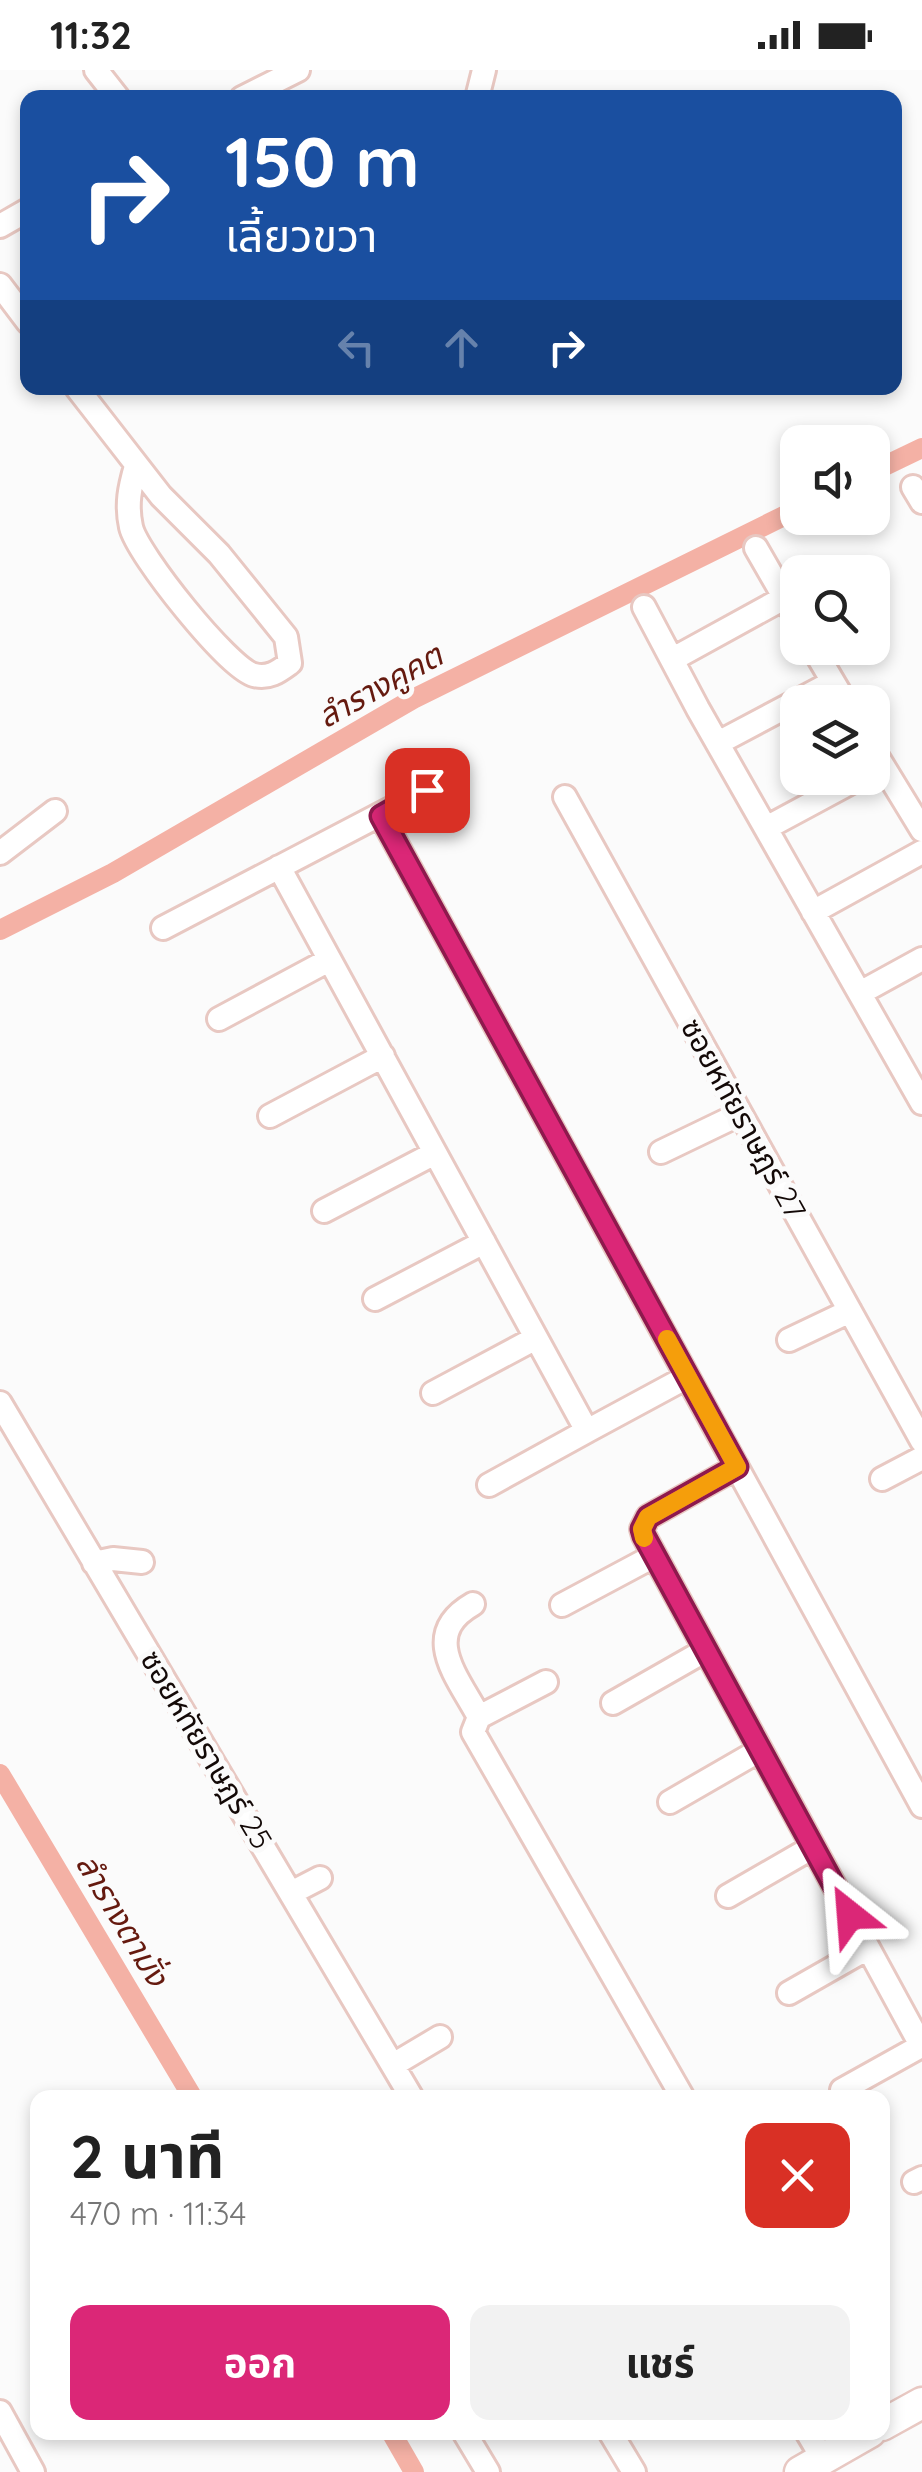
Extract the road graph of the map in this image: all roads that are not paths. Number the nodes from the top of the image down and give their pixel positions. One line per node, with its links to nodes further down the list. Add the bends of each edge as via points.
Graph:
1 (96, 70): 3 (street)
2 (292, 71): 4 (street)
3 (112, 90)
4 (257, 90)
5 (0, 285): 6 (street)
6 (20, 311)
7 (82, 395): 8 (street)
8 (136, 466): 8 (street, via 128,497 132,531 151,564 234,663 253,675 274,675 290,663 286,637)
9 (756, 548): 10 (street)
10 (780, 591)
11 (780, 600): 13 (street)
12 (644, 607): 13 (street)
13 (673, 659): 17 (street)
14 (823, 665): 15 (street)
15 (833, 682): 16 (street); 17 (street)
16 (835, 685)
17 (718, 743): 24 (street)
18 (890, 782): 25 (street)
19 (427, 790): 23 (street)
20 (827, 795): 24 (street)
21 (565, 797): 38 (street, ซอยหทัยราษฎร์ 27)
22 (55, 811): 27 (street)
23 (381, 816): 28 (street); 48 (street)
24 (766, 828): 29 (street)
25 (922, 830)
26 (922, 852): 29 (street)
27 (0, 853)
28 (279, 867): 30 (street); 32 (street)
29 (813, 912): 33 (street)
30 (163, 928)
31 (922, 958): 33 (street)
32 (330, 960): 34 (street); 35 (street)
33 (860, 993): 36 (street)
34 (219, 1019)
35 (382, 1056): 39 (street); 41 (street)
36 (914, 1072): 37 (street)
37 (922, 1103)
38 (740, 1114): 40 (street); 45 (street, ซอยหทัยราษฎร์ 27)
39 (270, 1116)
40 (661, 1152)
41 (436, 1153): 42 (street); 43 (street)
42 (324, 1211)
43 (484, 1242): 44 (street); 46 (street)
44 (375, 1299)
45 (850, 1310): 47 (street); 52 (street, ซอยหทัยราษฎร์ 27)
46 (536, 1338): 49 (street); 51 (street)
47 (789, 1340)
48 (687, 1376): 51 (street); 54 (street)
49 (433, 1393)
50 (0, 1403): 59 (street, ซอยหทัยราษฎร์ 25)
51 (587, 1430): 56 (street)
52 (922, 1441)
53 (922, 1458): 55 (street)
54 (737, 1467): 57 (street, via 648,1517 642,1529); 68 (street)
55 (882, 1479)
56 (489, 1486)
57 (652, 1557): 61 (street); 62 (street)
58 (142, 1562): 59 (street)
59 (94, 1563): 71 (street, ซอยหทัยราษฎร์ 25)
60 (473, 1604): 65 (street, via 444,1632 444,1652)
61 (562, 1605)
62 (706, 1650): 64 (street); 66 (street)
63 (546, 1682): 65 (street)
64 (612, 1703)
65 (479, 1718): 79 (street, via 473,1732)
66 (760, 1750): 67 (street); 69 (street)
67 (670, 1802)
68 (922, 1806)
69 (813, 1847): 72 (street); 73 (street)
70 (320, 1878): 71 (street)
71 (290, 1893): 77 (street, ซอยหทัยราษฎร์ 25)
72 (728, 1896)
73 (868, 1948): 74 (street); 76 (street)
74 (790, 1993)
75 (440, 2037): 77 (street)
76 (922, 2046): 80 (street)
77 (393, 2065): 78 (street, ซอยหทัยราษฎร์ 25)
78 (407, 2090)
79 (677, 2090)
80 (842, 2090)
81 (922, 2403): 83 (main road)
82 (0, 2412): 89 (street)
83 (890, 2421)
84 (469, 2440): 90 (street)
85 (615, 2440): 91 (street)
86 (808, 2440): 88 (street)
87 (856, 2440): 88 (main road)
88 (811, 2466)
89 (33, 2472)
90 (488, 2472)
91 (634, 2472)

